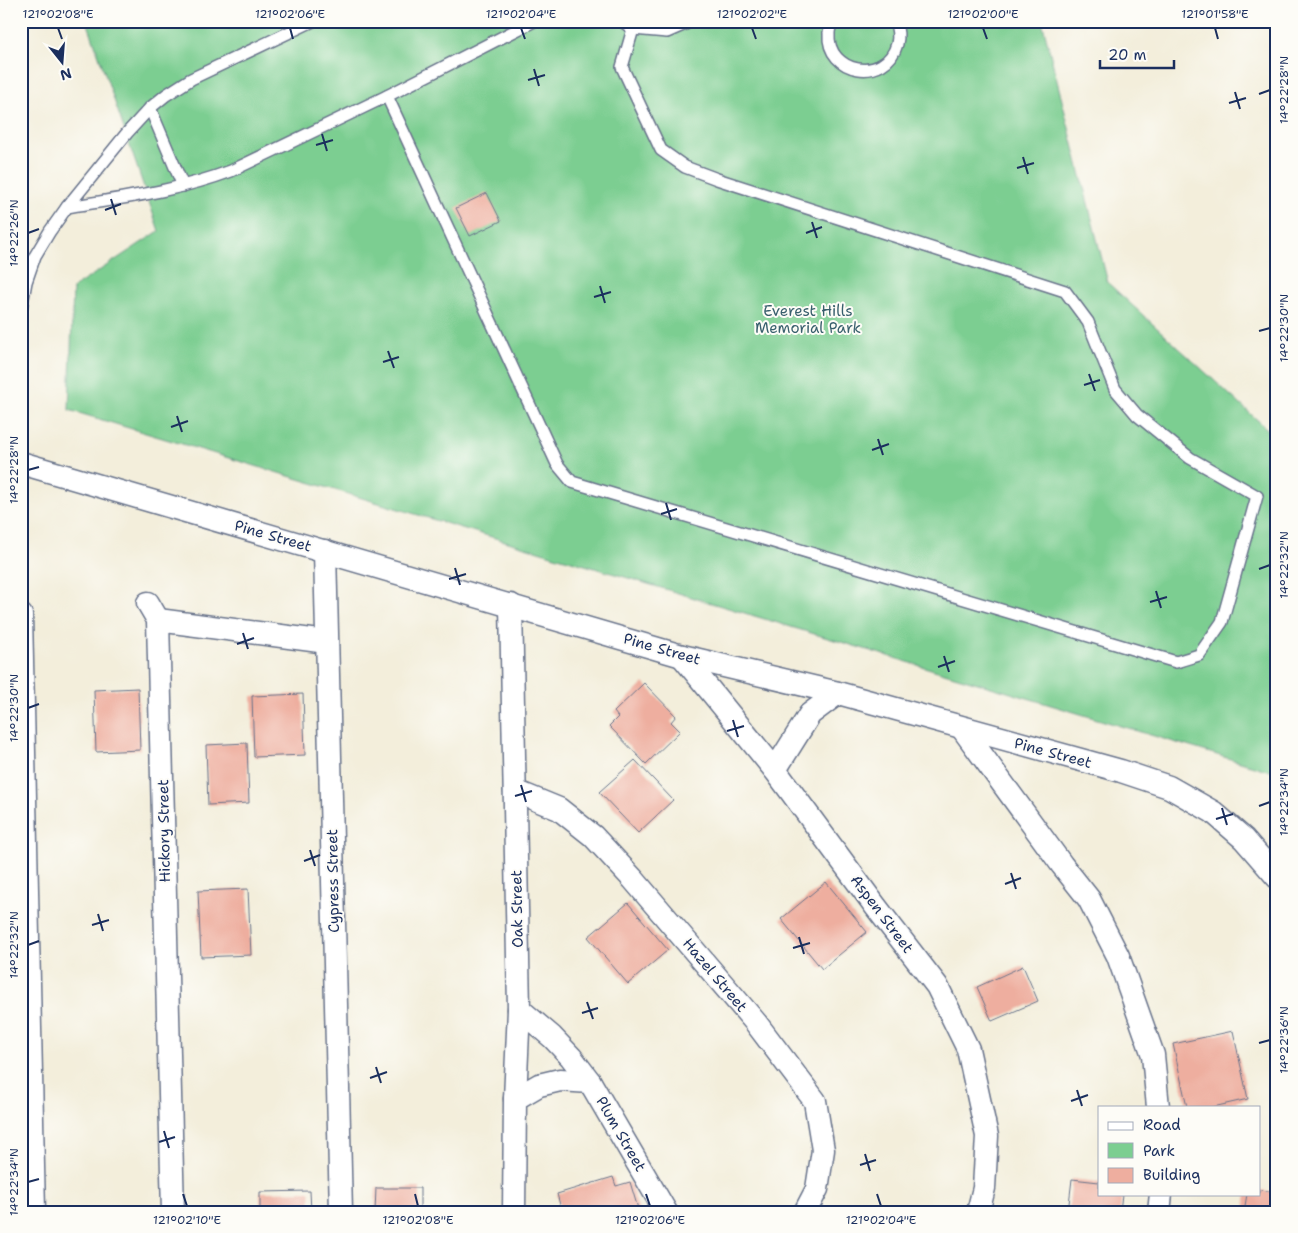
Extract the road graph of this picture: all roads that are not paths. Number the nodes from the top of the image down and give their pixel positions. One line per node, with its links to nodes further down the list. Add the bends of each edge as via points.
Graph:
1 (313, 21): 9 (lane, via 191,78)
2 (534, 21): 8 (lane)
3 (622, 21): 7 (lane)
4 (692, 21): 7 (lane, via 667,32)
5 (832, 21): 6 (lane, via 830,45 835,56 855,69 867,70 888,60 895,50 898,38)
6 (895, 21)
7 (633, 29): 8 (lane, via 622,67 661,150 685,167 717,179 1065,290 1088,322 1115,389 1137,415 1190,458 1257,496 1222,622 1199,655 1176,662 572,482 557,464)
8 (387, 96): 10 (lane, via 231,172)
9 (150, 108): 10 (lane); 11 (lane)
10 (183, 186): 11 (lane)
11 (67, 207): 12 (lane, via 35,256)
12 (21, 309)
13 (21, 463): 14 (street, Pine Street)
14 (326, 551): 15 (street, Pine Street); 17 (street, Cypress Street)
15 (511, 605): 18 (street, Pine Street); 22 (street, Oak Street)
16 (21, 614): 24 (street)
17 (327, 642): 32 (street, Hickory Street, via 153,611); 33 (street, Cypress Street)
18 (682, 656): 19 (street, Pine Street); 21 (street, Aspen Street)
19 (838, 693): 20 (street, Pine Street); 21 (street, via 810,714)
20 (962, 728): 23 (street, Pine Street, via 1169,787 1213,812 1244,839); 28 (street, via 1089,899 1118,956 1152,1055)
21 (775, 770): 37 (street, Aspen Street, via 937,986 968,1049 987,1136 984,1188)
22 (515, 791): 25 (street, Oak Street); 36 (street, Hazel Street, via 559,809 592,836 749,1015 815,1101 823,1150 817,1189)
23 (1277, 877)
24 (24, 913): 29 (street)
25 (519, 1009): 26 (street, Plum Street, via 552,1037); 27 (street, Oak Street)
26 (590, 1082): 27 (street, Plum Street, via 560,1080 539,1085); 35 (street, Plum Street)
27 (515, 1099): 34 (street, Oak Street)
28 (1158, 1106)
29 (27, 1156): 31 (street)
30 (1161, 1196): 38 (street)
31 (34, 1212)
32 (174, 1212)
33 (341, 1212)
34 (514, 1212)
35 (666, 1212)
36 (805, 1212)
37 (978, 1212)
38 (1159, 1212)

